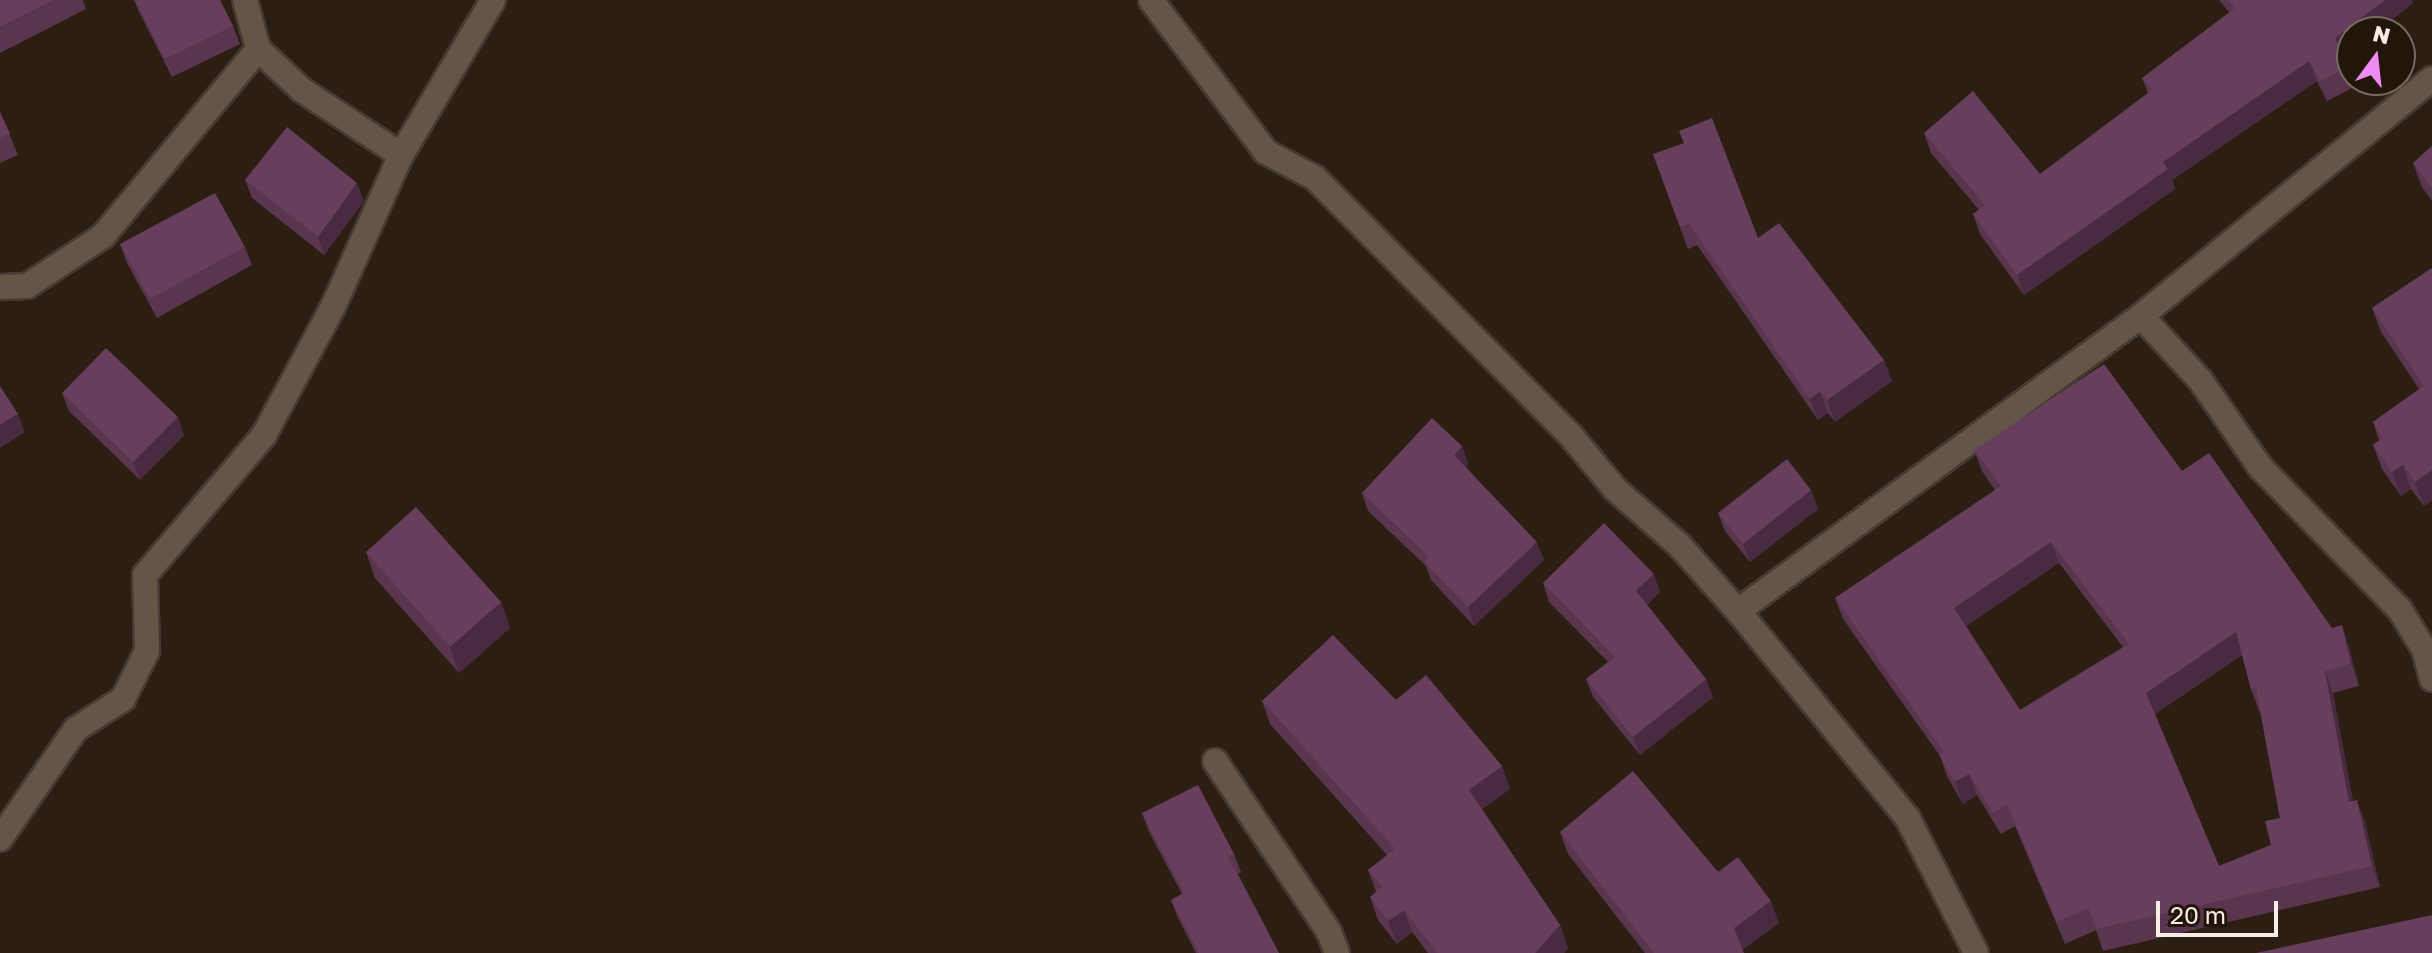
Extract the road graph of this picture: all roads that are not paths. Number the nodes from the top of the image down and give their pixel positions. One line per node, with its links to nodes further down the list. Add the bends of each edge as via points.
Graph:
1 (245, 0): 4 (street)
2 (493, 0): 6 (street)
3 (1152, 1): 9 (street, via 1266,152 1315,178)
4 (258, 49): 6 (street, via 302,90); 7 (street, via 103,236 27,286)
5 (2432, 79): 8 (street)
6 (401, 155): 12 (street, via 333,307 264,435 145,575 147,651 123,699 76,729)
7 (0, 287)
8 (2141, 316): 9 (street); 10 (street, via 2201,381 2260,467 2400,610 2424,649)
9 (1738, 611): 14 (street, via 1908,819)
10 (2432, 679)
11 (1215, 761): 13 (street, via 1329,932)
12 (0, 839)
13 (1337, 953)
14 (1976, 953)

